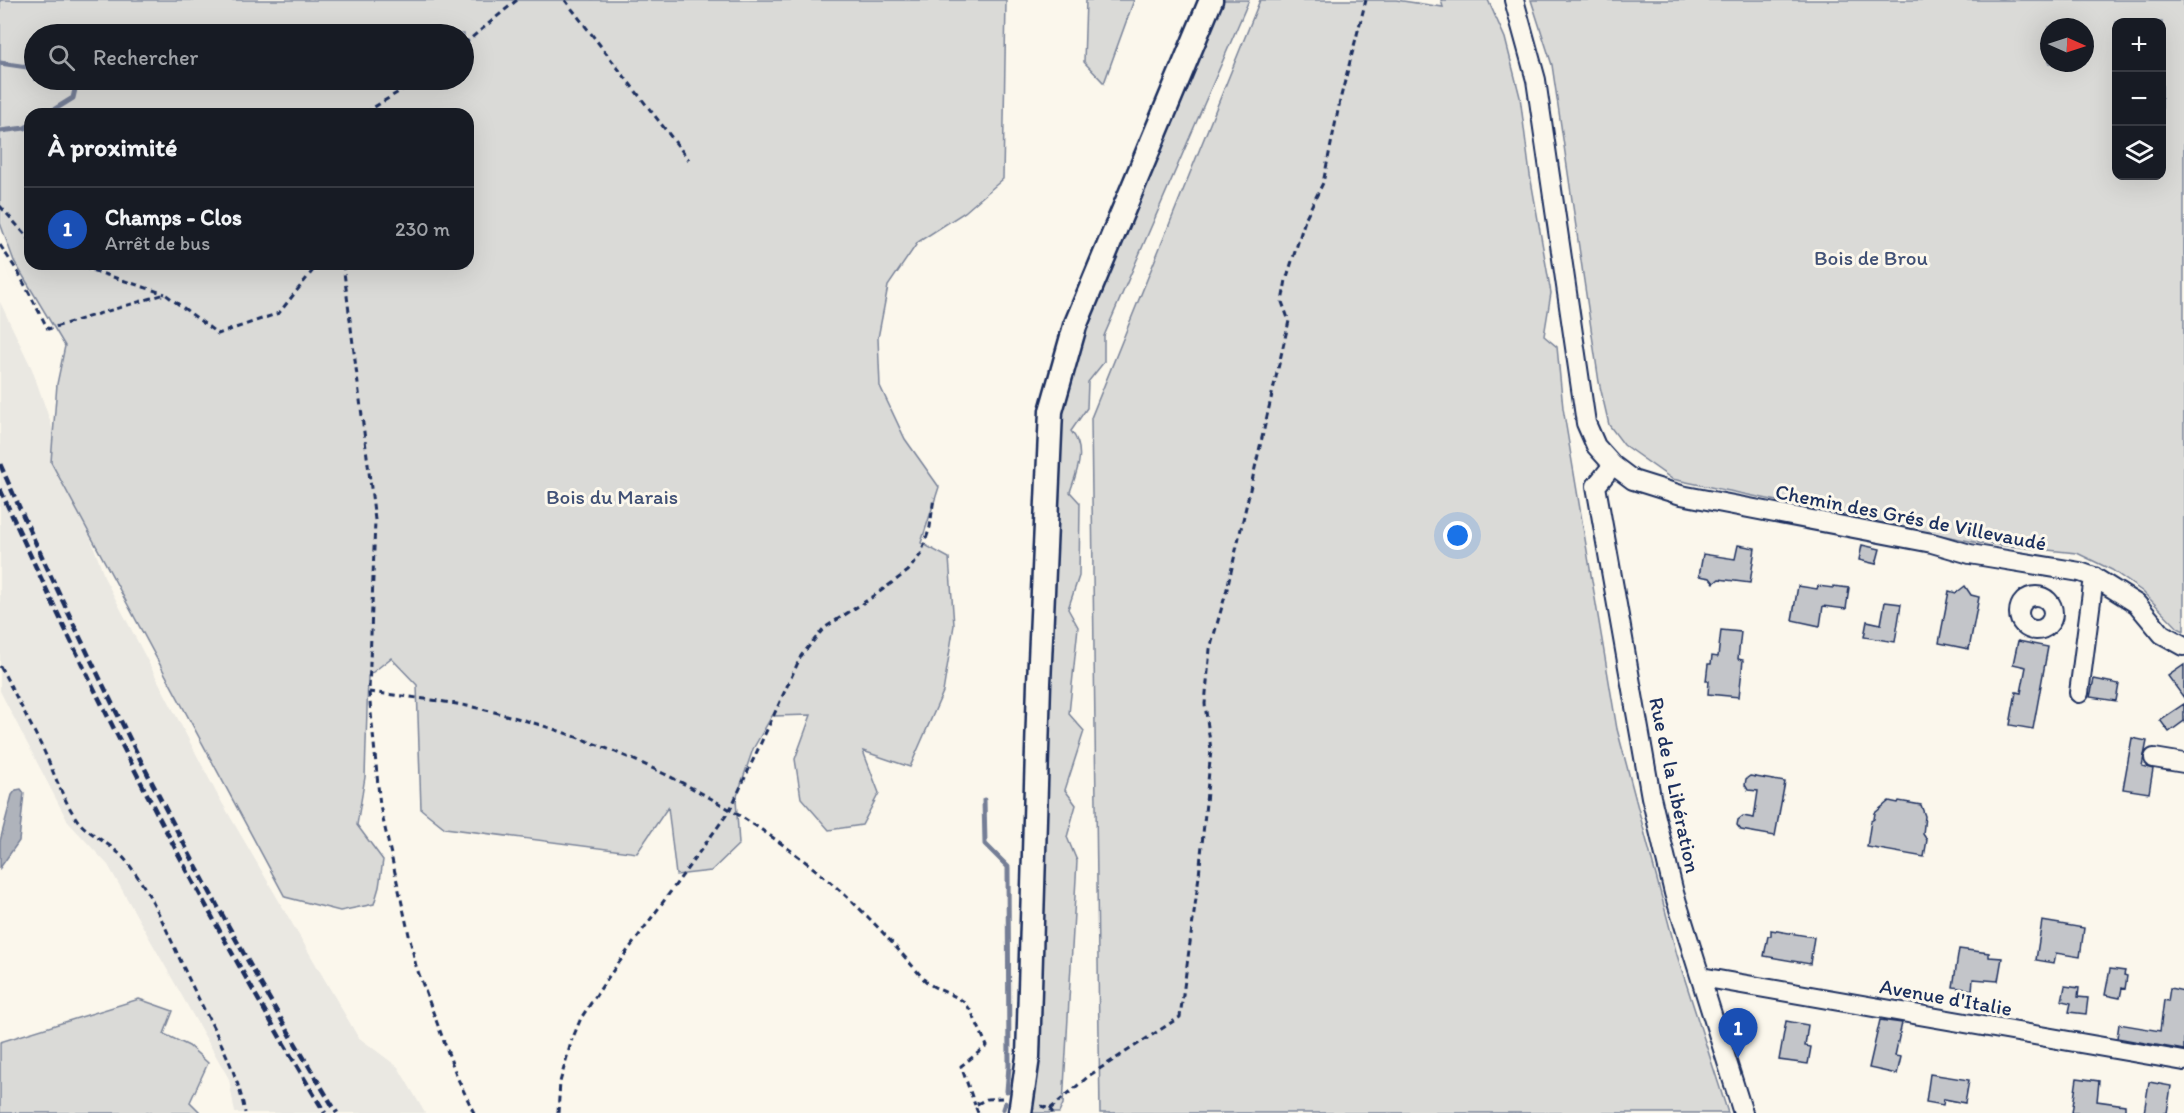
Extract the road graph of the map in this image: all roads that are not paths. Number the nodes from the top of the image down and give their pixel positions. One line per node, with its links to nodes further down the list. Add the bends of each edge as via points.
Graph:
1 (1211, 0): 13 (main road, via 1075,326 1051,411 1028,1057)
2 (1514, 0): 3 (street, Chemin des Grés de Villevaudé, via 1536,80 1586,423 1596,446)
3 (1613, 465): 4 (street, Chemin des Grés de Villevaudé, via 1634,480 1681,495); 11 (street, Rue de la Libération, via 1596,486 1651,798 1674,893)
4 (2044, 567): 5 (street, Chemin des Grés de Villevaudé); 6 (street)
5 (2094, 577): 7 (street, Chemin des Grés de Villevaudé, via 2137,604 2162,634); 8 (street)
6 (2039, 596)
7 (2184, 646)
8 (2079, 693)
9 (2154, 758): 10 (street)
10 (2184, 763)
11 (1701, 978): 12 (street, Avenue d'Italie); 14 (street, Rue de la Libération)
12 (2184, 1061)
13 (1020, 1113)
14 (1743, 1113)

